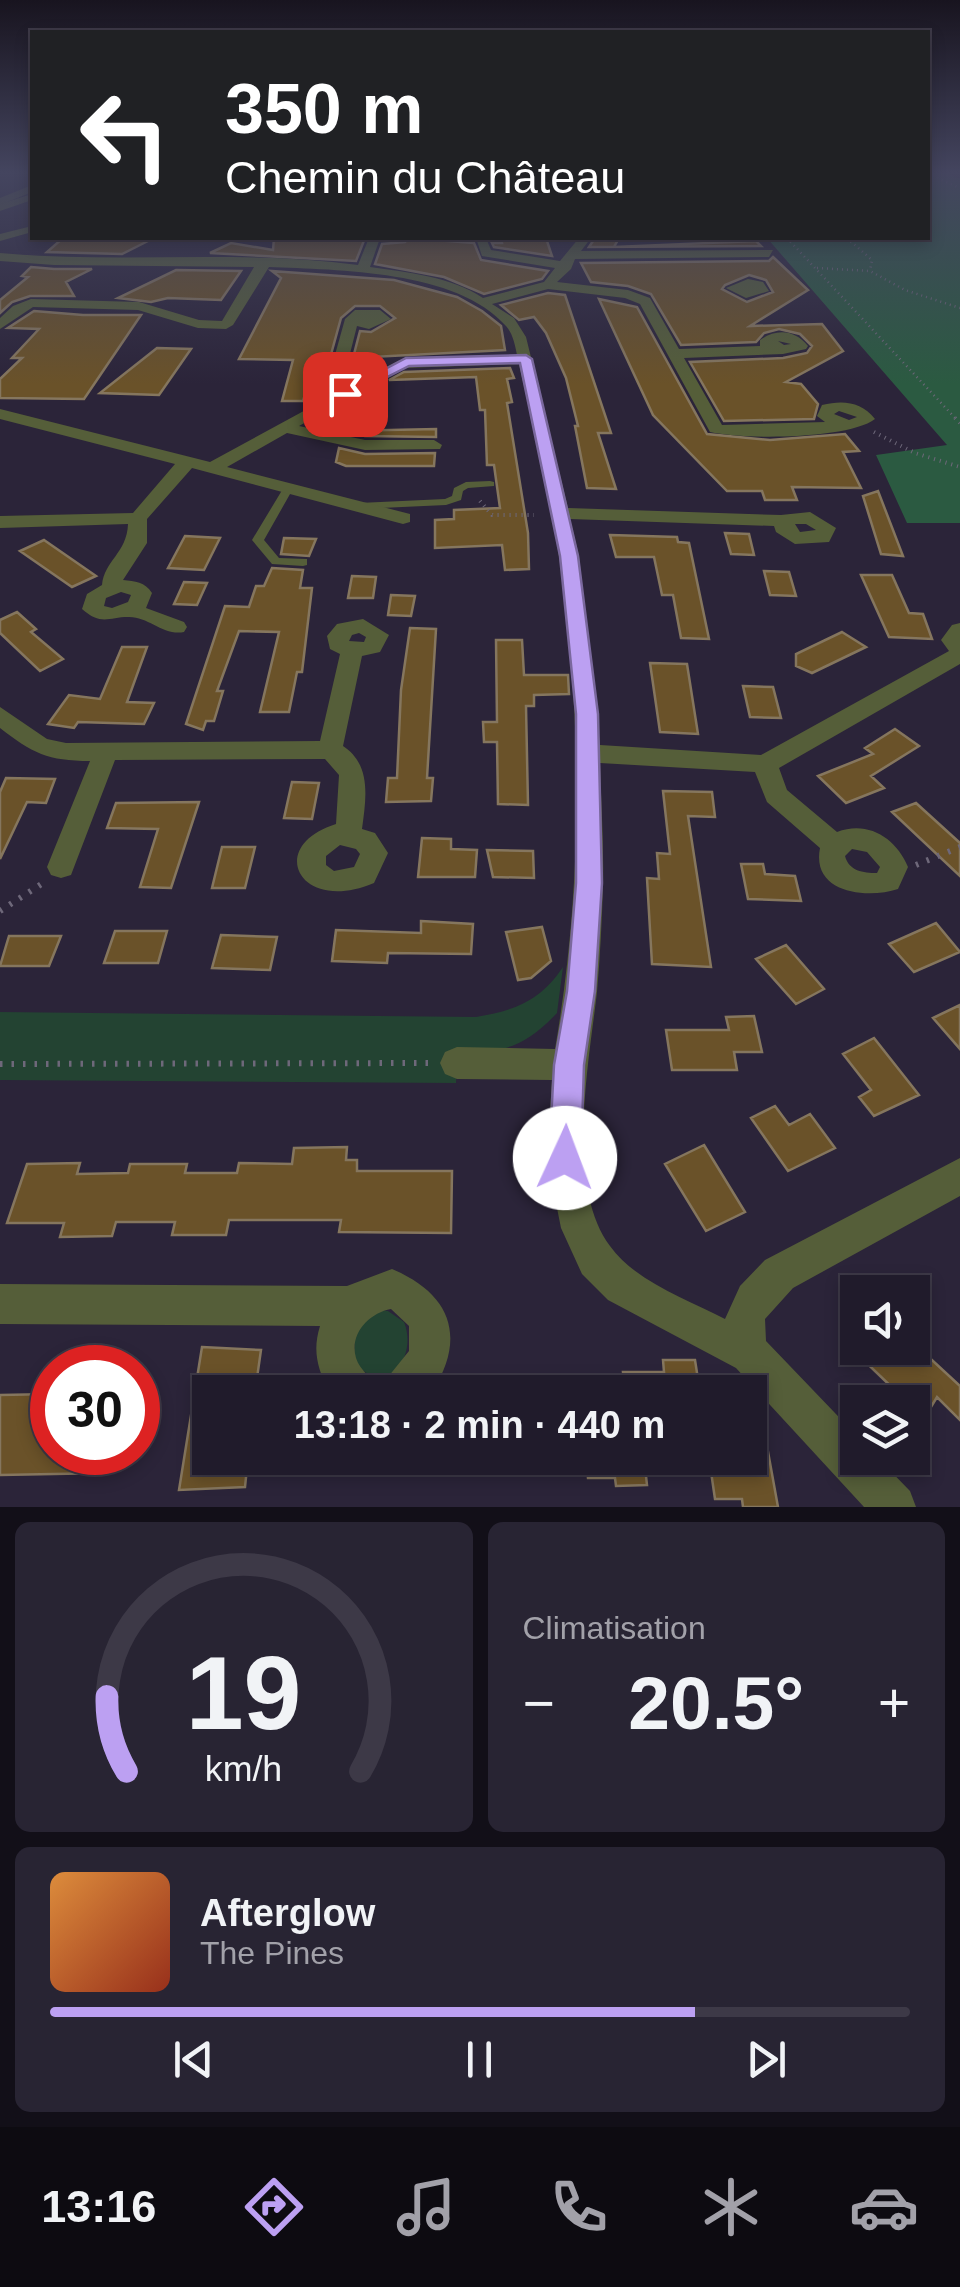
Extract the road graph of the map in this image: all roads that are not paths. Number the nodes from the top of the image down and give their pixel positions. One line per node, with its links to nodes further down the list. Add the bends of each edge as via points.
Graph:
1 (372, 243): 9 (street)
2 (483, 243): 7 (street, via 486,254)
3 (581, 243): 7 (street)
4 (769, 253): 5 (street)
5 (736, 254): 7 (street); 10 (street)
6 (0, 257): 8 (street)
7 (570, 260): 11 (street)
8 (261, 265): 9 (street); 14 (street, via 226,325 139,306 31,304)
9 (363, 269): 12 (street)
10 (754, 284)
11 (548, 285): 12 (street); 16 (street, via 639,298)
12 (484, 302): 17 (street, via 514,326)
13 (352, 318): 18 (street, via 334,387)
14 (0, 325)
15 (777, 349): 16 (street)
16 (672, 354): 20 (street, via 716,429)
17 (526, 359): 18 (street, via 406,362); 28 (street)
18 (345, 394): 21 (street)
19 (0, 414): 23 (street)
20 (853, 424)
21 (284, 428): 22 (street, via 364,445); 24 (street)
22 (434, 446)
23 (190, 462): 24 (street); 29 (street)
24 (212, 468): 26 (street)
25 (490, 484): 27 (lane, via 466,485 457,498)
26 (288, 487): 27 (street); 33 (lane, via 258,540 276,561)
27 (358, 506): 30 (street)
28 (560, 513): 31 (street); 41 (street, via 578,616)
29 (138, 518): 32 (street); 34 (street, via 137,542 112,576 112,587 134,587 142,593 131,610)
30 (403, 518)
31 (784, 521)
32 (0, 522)
33 (304, 562)
34 (176, 627)
35 (960, 630): 37 (street, via 952,640)
36 (352, 651): 39 (street)
37 (960, 652): 42 (street)
38 (0, 715): 40 (street, via 39,746)
39 (330, 750): 40 (street); 43 (street, via 354,774)
40 (106, 752): 45 (street)
41 (588, 753): 42 (street); 47 (street, via 589,883)
42 (764, 764): 44 (street, via 776,795)
43 (348, 834)
44 (834, 845): 44 (street, via 869,840 886,852 893,875 870,886 850,880 830,859)
45 (61, 868)
46 (457, 1063): 47 (street)
47 (569, 1065): 51 (street, via 565,1158 575,1212 596,1260 622,1286)
48 (960, 1176): 51 (street, via 779,1274 746,1312 742,1338)
49 (0, 1304): 50 (street)
50 (349, 1306): 52 (street, via 340,1321); 53 (street, via 392,1289 418,1302 427,1316 431,1351)
51 (750, 1354): 54 (street)
52 (341, 1375)
53 (419, 1375)
54 (894, 1507)

